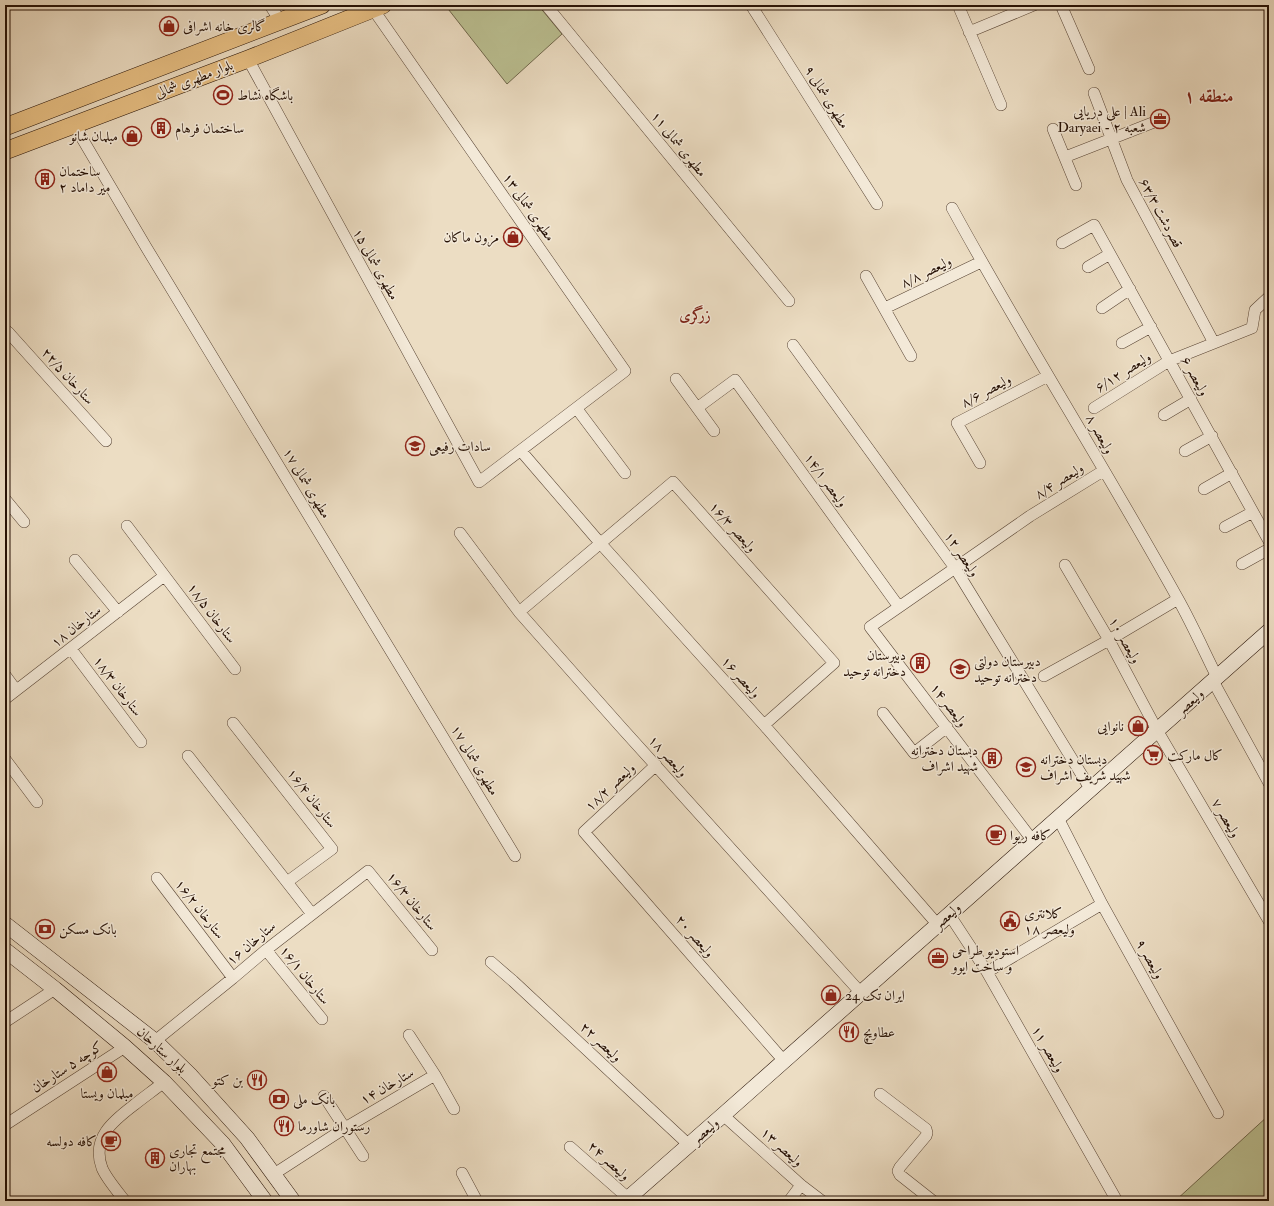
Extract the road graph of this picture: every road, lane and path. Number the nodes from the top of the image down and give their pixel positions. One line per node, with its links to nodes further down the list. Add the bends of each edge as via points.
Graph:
1 (270, 5): 9 (street)
2 (322, 5): 9 (main road, بلوار مطهرى شمالى)
3 (546, 5): 32 (street, ۱۱ مطهری شمالی)
4 (751, 5): 23 (street, ۹ مطهری شمالی)
5 (958, 5): 10 (street)
6 (1034, 5): 10 (street)
7 (1061, 5): 12 (street)
8 (378, 7): 11 (main road, بلوار مطهرى شمالى); 47 (street, ۱۳ مطهری شمالی, via 625,371)
9 (280, 21): 17 (main road, بلوار مطهرى شمالى)
10 (969, 32): 14 (street)
11 (248, 59): 16 (main road, بلوار مطهرى شمالى); 52 (street, ۱۵ مطهری شمالی, via 479,482)
12 (1088, 69)
13 (1094, 93): 19 (street, ۶۳/۳ قصردشت)
14 (1001, 105)
15 (1157, 120): 19 (street)
16 (76, 124): 20 (main road, بلوار مطهرى شمالى); 101 (street, ۱۷ مطهری شمالی, via 146,247)
17 (5, 127)
18 (1054, 129): 21 (street)
19 (1111, 139): 21 (street); 37 (street, ۶۳/۳ قصردشت, via 1127,180)
20 (5, 151)
21 (1065, 157): 22 (street)
22 (1076, 186)
23 (877, 204)
24 (952, 208): 27 (street, ۸ ولیعصر)
25 (1062, 243): 26 (street, ۶ ولیعصر, via 1094,225)
26 (1110, 254): 28 (street); 30 (street, ۶ ولیعصر)
27 (981, 262): 33 (street, ۸/۸ ولیعصر); 42 (street, ۸ ولیعصر)
28 (1088, 267)
29 (866, 276): 33 (street)
30 (1130, 289): 34 (street); 35 (street, ۶ ولیعصر)
31 (1269, 297): 37 (street, ۶/۱۲ ولیعصر, via 1255,310 1252,328)
32 (789, 301)
33 (885, 308): 40 (street)
34 (1102, 308)
35 (1151, 327): 38 (street); 41 (street, ۶ ولیعصر)
36 (7, 333): 51 (street, ۲۲/۵ ستارخان)
37 (1214, 343): 41 (street, ۶/۱۲ ولیعصر)
38 (1122, 344)
39 (792, 345): 71 (street, ۱۲ ولیعصر)
40 (911, 356)
41 (1169, 361): 44 (street, ۶ ولیعصر); 46 (street, ۶/۱۲ ولیعصر)
42 (1048, 376): 54 (street, ۸/۶ ولیعصر, via 957,423); 55 (street, ۸ ولیعصر)
43 (676, 379): 45 (street)
44 (1191, 399): 48 (street); 50 (street, ۶ ولیعصر)
45 (697, 408): 49 (street); 74 (street, ۱۴/۱ ولیعصر, via 735,380)
46 (1094, 408)
47 (577, 409): 52 (street); 56 (street)
48 (1164, 415)
49 (714, 430)
50 (1212, 436): 53 (street); 57 (street, ۶ ولیعصر)
51 (106, 441)
52 (521, 451): 66 (street, ۱۶ ولیعصر)
53 (1185, 451)
54 (980, 463)
55 (1103, 471): 71 (street, ۸/۴ ولیعصر, via 1030,516); 73 (street, ۸ ولیعصر)
56 (626, 473)
57 (1232, 473): 58 (street); 60 (street, ۶ ولیعصر)
58 (1204, 489)
59 (5, 499): 61 (street)
60 (1253, 512): 63 (street); 65 (street, ۶ ولیعصر)
61 (24, 522)
62 (127, 526): 72 (street, ۱۸/۵ ستارخان)
63 (1225, 527)
64 (460, 533): 76 (street, ۱۸ ولیعصر)
65 (1269, 541)
66 (601, 544): 76 (street); 88 (street, ۱۶ ولیعصر); 88 (street, ۱۶/۳ ولیعصر, via 673,482 834,663)
67 (1269, 549): 69 (street)
68 (75, 560): 75 (street)
69 (1242, 564)
70 (1065, 565): 78 (street, ۱۰ ولیعصر)
71 (955, 568): 74 (street, ۸/۴ ولیعصر); 96 (street, ۱۲ ولیعصر)
72 (164, 576): 75 (street, ۱۸ ستارخان); 80 (street, ۱۸/۵ ستارخان)
73 (1178, 599): 78 (street); 83 (street, ۸ ولیعصر)
74 (899, 607): 89 (street, ۱۴ ولیعصر, via 870,627)
75 (118, 612): 79 (street, ۱۸ ستارخان)
76 (519, 612): 94 (street, ۱۸ ولیعصر)
77 (1269, 631): 83 (main road, ولیعصر)
78 (1108, 640): 82 (street); 90 (street, ۱۰ ولیعصر)
79 (71, 649): 84 (street, ۱۸ ستارخان); 91 (street, ۱۸/۳ ستارخان)
80 (235, 669)
81 (5, 675): 84 (street)
82 (1044, 676)
83 (1215, 679): 90 (main road, ولیعصر); 95 (street, ۸ ولیعصر)
84 (16, 690): 85 (street, ۱۸ ستارخان)
85 (5, 699)
86 (883, 713): 89 (street, via 914,753)
87 (233, 723): 104 (street, ۱۶/۴ ستارخان, via 332,848)
88 (764, 725): 110 (street, ۱۶ ولیعصر)
89 (947, 727): 100 (street, ۱۴ ولیعصر)
90 (1157, 730): 96 (main road, ولیعصر); 108 (street, ۷ ولیعصر)
91 (141, 742)
92 (188, 756): 104 (street)
93 (5, 759): 97 (street)
94 (656, 765): 99 (street, ۱۸/۲ ولیعصر); 118 (street, ۱۸ ولیعصر)
95 (1269, 783)
96 (1091, 790): 98 (main road, ولیعصر)
97 (37, 802)
98 (1058, 818): 100 (main road, ولیعصر); 105 (street, ۹ ولیعصر)
99 (584, 832): 124 (street, ۲۰ ولیعصر)
100 (1033, 841): 107 (main road, ولیعصر)
101 (515, 856)
102 (368, 871): 106 (street, ۱۶ ستارخان); 113 (street, ۱۶/۳ ستارخان)
103 (157, 878): 116 (street, ۱۶/۲ ستارخان)
104 (287, 882): 106 (street)
105 (1102, 904): 115 (street); 130 (street, ۹ ولیعصر)
106 (312, 914): 112 (street, ۱۶ ستارخان)
107 (949, 914): 110 (main road, ولیعصر); 115 (street, ۱۱ ولیعصر)
108 (1269, 921)
109 (5, 924): 122 (main road, بلوار ستارخان)
110 (938, 925): 118 (main road, ولیعصر)
111 (5, 950): 117 (main road, بلوار ستارخان)
112 (266, 950): 116 (street, ۱۶ ستارخان); 119 (street, ۱۶/۱ ستارخان)
113 (432, 950)
114 (491, 962): 134 (street, ۲۲ ولیعصر)
115 (987, 972): 148 (street, ۱۱ ولیعصر)
116 (233, 978): 122 (street, ۱۶ ستارخان)
117 (55, 989): 120 (street); 123 (main road, بلوار ستارخان)
118 (861, 993): 124 (main road, ولیعصر)
119 (322, 1019)
120 (5, 1022)
121 (409, 1034): 125 (street)
122 (155, 1041): 138 (main road, بلوار ستارخان, via 191,1076 247,1138)
123 (125, 1047): 126 (main road, بلوار ستارخان); 132 (street, کوچه ۵ ستارخان)
124 (784, 1061): 131 (main road, ولیعصر)
125 (435, 1076): 129 (street); 133 (street, ۱۴ ستارخان)
126 (164, 1082): 141 (street, via 114,1120 105,1131 99,1145 103,1170); 142 (main road, بلوار ستارخان, via 223,1144)
127 (880, 1094): 147 (street, via 926,1129 926,1136 898,1171)
128 (324, 1096): 133 (street)
129 (454, 1108)
130 (1218, 1113)
131 (723, 1116): 134 (main road, ولیعصر); 139 (street, ۱۳ ولیعصر)
132 (5, 1125)
133 (345, 1128): 136 (street); 138 (street, ۱۴ ستارخان)
134 (690, 1145): 140 (main road, ولیعصر)
135 (570, 1147): 140 (street, ۲۴ ولیعصر)
136 (363, 1156)
137 (462, 1173): 144 (street)
138 (274, 1174): 143 (main road, بلوار ستارخان)
139 (801, 1185): 145 (street); 146 (street, ۱۳ ولیعصر)
140 (626, 1199)
141 (125, 1201)
142 (265, 1201)
143 (293, 1201)
144 (477, 1201)
145 (789, 1201)
146 (822, 1201)
147 (933, 1201)
148 (1117, 1201)

